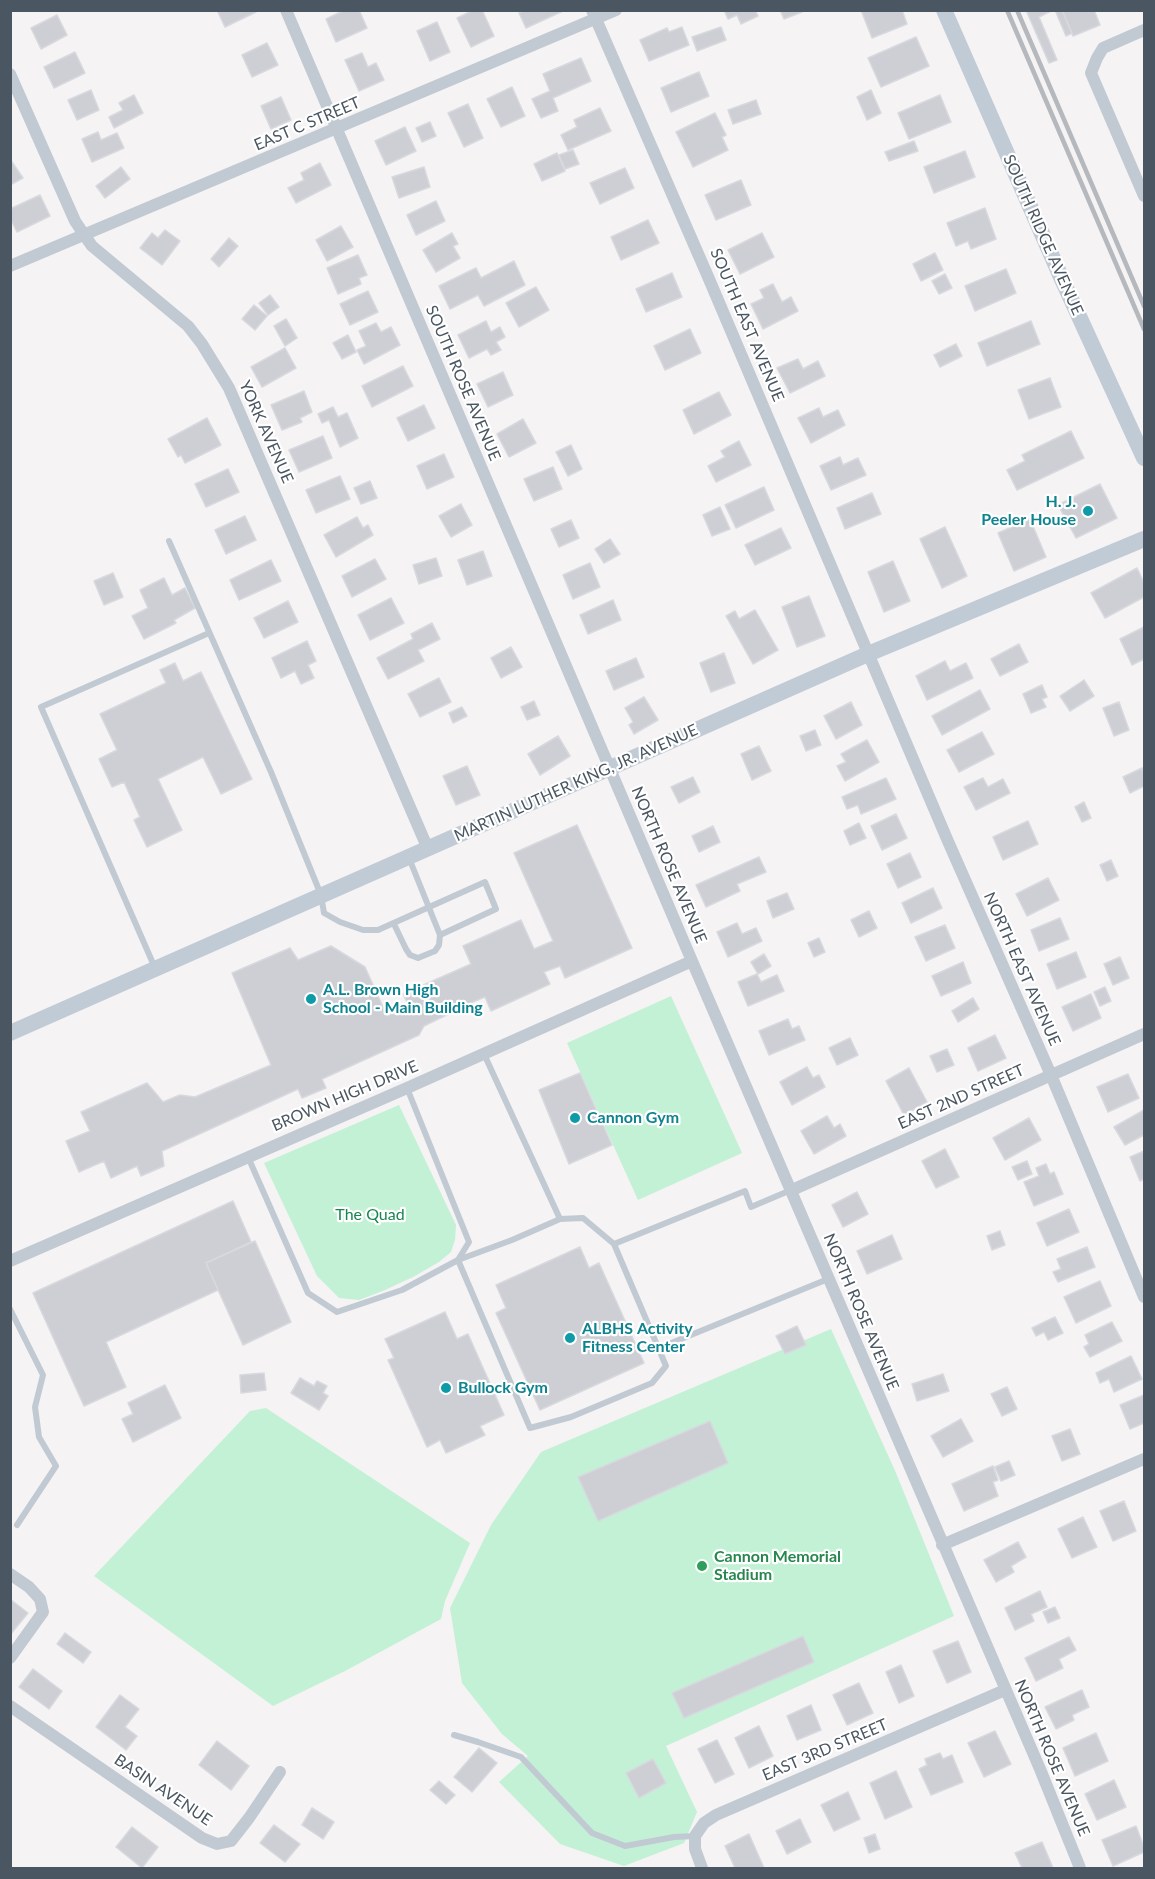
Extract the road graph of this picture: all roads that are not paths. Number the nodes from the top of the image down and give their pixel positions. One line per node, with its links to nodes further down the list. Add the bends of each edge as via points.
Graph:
1 (286, 10): 7 (street, SOUTH ROSE AVENUE)
2 (616, 10): 4 (street, EAST C STREET)
3 (944, 10): 11 (main road, SOUTH RIDGE AVENUE)
4 (594, 15): 7 (street, EAST C STREET); 15 (street, SOUTH EAST AVENUE)
5 (1144, 30): 8 (street, via 1102,48 1091,73)
6 (10, 74): 9 (street, YORK AVENUE)
7 (337, 129): 9 (street, EAST C STREET); 16 (street, SOUTH ROSE AVENUE)
8 (1144, 196)
9 (85, 236): 10 (street, EAST C STREET); 17 (street, YORK AVENUE, via 188,326 229,388)
10 (10, 266)
11 (1144, 458)
12 (1144, 539): 15 (main road, MARTIN LUTHER KING, JR. AVENUE)
13 (169, 541): 14 (lane)
14 (209, 633): 19 (lane); 24 (lane, via 41,707)
15 (868, 654): 16 (main road, MARTIN LUTHER KING, JR. AVENUE); 28 (street, NORTH EAST AVENUE)
16 (609, 768): 17 (main road, MARTIN LUTHER KING, JR. AVENUE); 23 (street, NORTH ROSE AVENUE)
17 (428, 849): 18 (main road, MARTIN LUTHER KING, JR. AVENUE)
18 (408, 857): 19 (main road, MARTIN LUTHER KING, JR. AVENUE); 20 (lane)
19 (321, 895): 21 (lane, via 324,913 340,922 363,930); 24 (main road, MARTIN LUTHER KING, JR. AVENUE)
20 (429, 907): 21 (lane); 22 (lane); 22 (lane, via 485,882 496,909)
21 (394, 924): 22 (lane, via 410,955 418,958 435,951)
22 (440, 935)
23 (692, 961): 27 (street, BROWN HIGH DRIVE); 31 (street, NORTH ROSE AVENUE)
24 (155, 969): 25 (main road, MARTIN LUTHER KING, JR. AVENUE)
25 (10, 1033)
26 (1144, 1034): 28 (street, EAST 2ND STREET)
27 (484, 1053): 29 (street, BROWN HIGH DRIVE); 32 (lane)
28 (1051, 1075): 31 (street, EAST 2ND STREET); 37 (street, NORTH EAST AVENUE)
29 (407, 1088): 30 (street, BROWN HIGH DRIVE); 34 (lane, via 469,1242)
30 (248, 1156): 34 (lane, via 308,1293 337,1312 402,1290); 35 (street, BROWN HIGH DRIVE)
31 (792, 1190): 33 (lane, via 751,1207 745,1191); 36 (street, NORTH ROSE AVENUE)
32 (560, 1219): 33 (lane, via 583,1218); 34 (lane)
33 (614, 1244): 39 (lane)
34 (458, 1260): 39 (lane, via 530,1428 571,1417 652,1383 666,1366)
35 (10, 1261)
36 (828, 1279): 39 (lane); 42 (street, NORTH ROSE AVENUE)
37 (1144, 1297)
38 (10, 1309): 41 (lane, via 43,1375 35,1407 39,1437 56,1466)
39 (658, 1348)
40 (1144, 1460): 42 (street)
41 (17, 1525)
42 (942, 1545): 45 (street, NORTH ROSE AVENUE)
43 (10, 1574): 44 (street, via 40,1599 43,1612)
44 (10, 1658)
45 (1005, 1690): 49 (street, EAST 3RD STREET, via 716,1815); 51 (street, NORTH ROSE AVENUE)
46 (10, 1706): 48 (street, BASIN AVENUE, via 202,1838 217,1844 231,1841)
47 (454, 1735): 49 (lane, via 521,1757 592,1833 625,1846)
48 (280, 1772)
49 (695, 1836): 50 (street, via 694,1850)
50 (702, 1869)
51 (1080, 1869)

